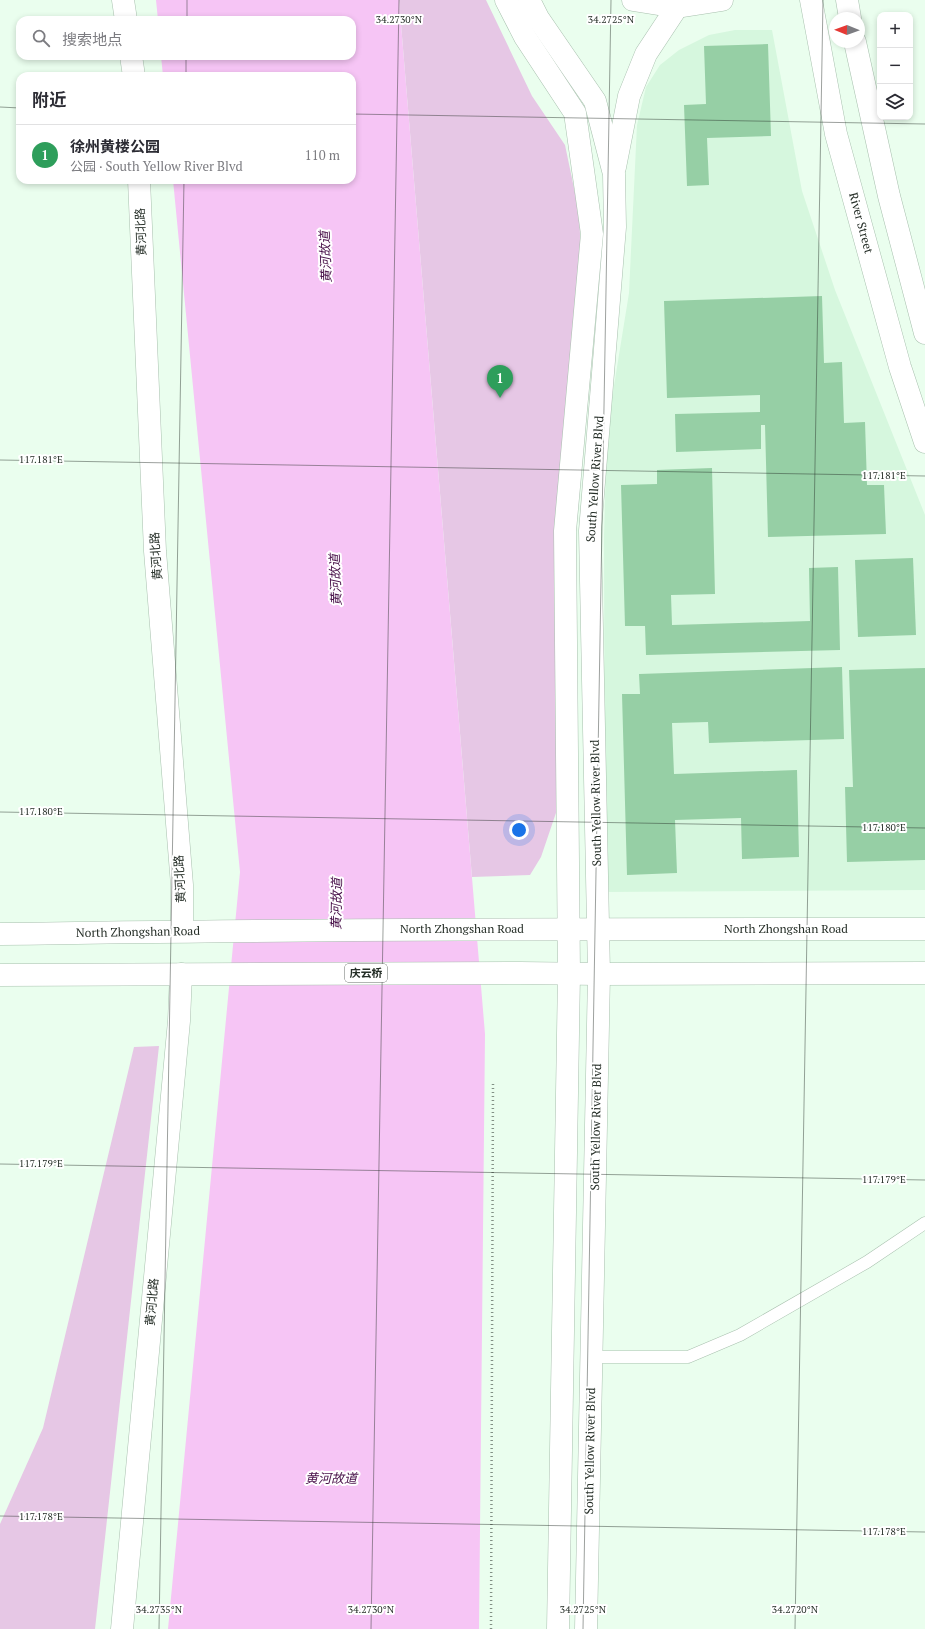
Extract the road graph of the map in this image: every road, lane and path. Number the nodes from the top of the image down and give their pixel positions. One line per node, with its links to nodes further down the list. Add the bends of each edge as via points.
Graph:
1 (124, 0): 10 (main road)
2 (506, 0): 18 (main road, South Yellow River Blvd, via 525,37 575,113 592,234 565,531)
3 (529, 0): 14 (main road, South Yellow River Blvd, via 538,18 596,101)
4 (634, 0): 8 (main road)
5 (722, 0): 8 (main road)
6 (811, 0): 17 (main road, River Street, via 836,134 900,368)
7 (847, 0): 9 (main road)
8 (677, 7): 14 (main road, via 646,54 629,96)
9 (849, 12)
10 (126, 16)
11 (856, 48): 16 (main road, via 889,196)
12 (132, 60): 13 (main road)
13 (133, 72)
14 (614, 174): 19 (main road, South Yellow River Blvd, via 615,227 590,531)
15 (139, 184): 21 (main road, 黄河北路, via 155,551 182,885)
16 (925, 333)
17 (925, 442)
18 (569, 929): 19 (main road, North Zhongshan Road); 21 (main road, North Zhongshan Road); 25 (main road, South Yellow River Blvd)
19 (599, 929): 20 (main road, North Zhongshan Road); 26 (main road, South Yellow River Blvd)
20 (925, 929)
21 (182, 931): 22 (main road, North Zhongshan Road)
22 (0, 934)
23 (925, 973): 26 (main road)
24 (181, 974): 25 (main road, 庆云桥); 27 (main road); 31 (main road, 黄河北路, via 179,1021)
25 (569, 974): 26 (main road); 33 (main road, South Yellow River Blvd)
26 (599, 974): 30 (main road, South Yellow River Blvd)
27 (0, 975)
28 (494, 1083): 32 (path)
29 (925, 1223): 30 (lane, via 867,1262 740,1336 688,1357)
30 (592, 1357): 34 (main road, South Yellow River Blvd)
31 (122, 1629)
32 (491, 1629)
33 (558, 1629)
34 (586, 1629)

